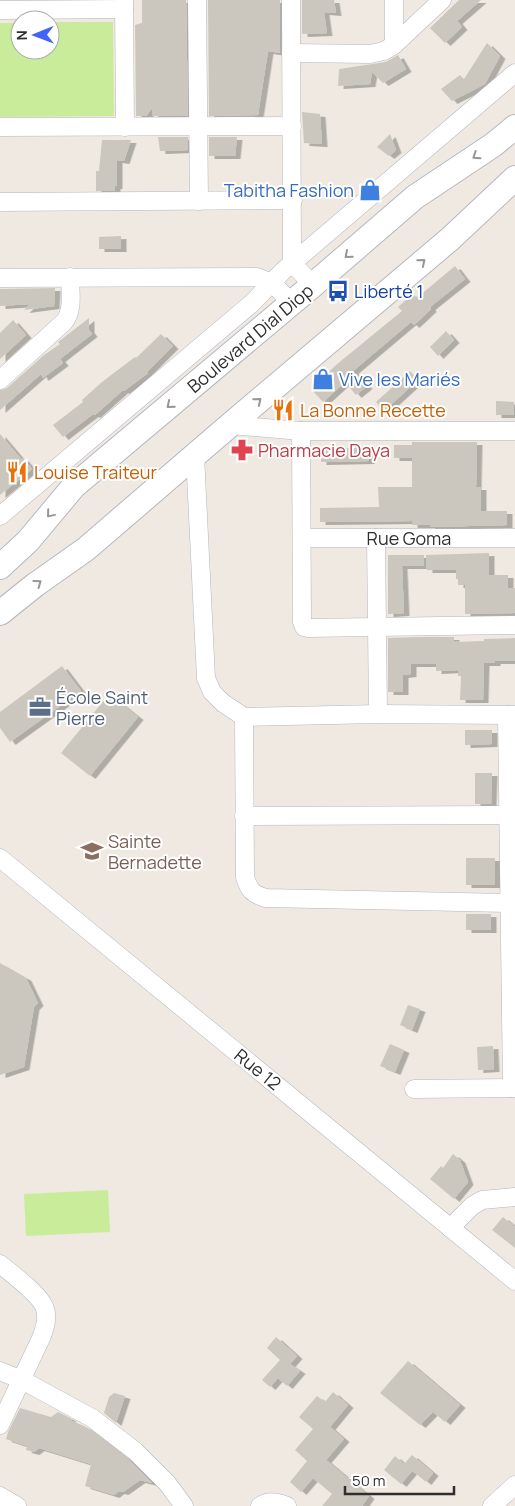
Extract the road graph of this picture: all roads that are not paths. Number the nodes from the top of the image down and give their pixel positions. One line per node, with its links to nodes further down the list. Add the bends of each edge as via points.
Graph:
1 (197, 0): 11 (street)
2 (291, 0): 8 (street)
3 (394, 0): 7 (street)
4 (442, 0): 7 (street)
5 (124, 5): 6 (street); 10 (street)
6 (0, 10)
7 (394, 45): 8 (street, via 370,54)
8 (291, 53): 12 (street)
9 (515, 73): 19 (street)
10 (125, 126): 11 (street); 13 (street)
11 (198, 126): 12 (street); 17 (street)
12 (292, 126): 16 (street)
13 (0, 127)
14 (515, 127): 23 (street, Boulevard Dial Diop, one-way to 23, via 416,197)
15 (515, 178): 26 (street, one-way to 15, via 450,239)
16 (293, 200): 17 (street); 19 (street)
17 (198, 201): 18 (street)
18 (0, 202)
19 (292, 264): 22 (street); 23 (street)
20 (70, 277): 21 (street); 22 (street, via 244,277); 25 (street, via 68,317)
21 (0, 278)
22 (272, 283): 24 (street); 30 (street)
23 (313, 285): 24 (street, Boulevard Dial Diop)
24 (292, 303): 34 (street, Boulevard Dial Diop, one-way to 34, via 74,486 28,541)
25 (0, 380)
26 (230, 425): 28 (street); 29 (street)
27 (515, 430): 28 (street)
28 (301, 431): 31 (street)
29 (196, 455): 35 (street, one-way to 29, via 86,549); 39 (street, via 206,678 212,692 223,703)
30 (0, 516)
31 (302, 538): 32 (street, Rue Goma); 37 (street, via 304,626)
32 (376, 538): 33 (street, Rue Goma); 37 (street)
33 (515, 538)
34 (0, 567)
35 (0, 613)
36 (515, 625): 37 (street)
37 (377, 628): 38 (street)
38 (378, 714): 39 (street); 40 (street)
39 (244, 716): 42 (street)
40 (511, 716): 41 (street)
41 (508, 815): 42 (street); 44 (street)
42 (244, 816): 44 (street, via 244,876 249,889 256,895 266,898)
43 (0, 858): 48 (street, Rue 12)
44 (508, 903): 45 (street)
45 (513, 1088): 46 (street)
46 (414, 1089)
47 (515, 1197): 48 (street, via 482,1200)
48 (450, 1228): 50 (street, Rue 12)
49 (0, 1264): 52 (street, via 42,1302 46,1314 42,1336)
50 (515, 1282)
51 (0, 1372): 52 (street)
52 (22, 1380): 53 (street); 57 (street, via 92,1418 135,1451 167,1483)
53 (0, 1425)
54 (515, 1485): 60 (street)
55 (0, 1496): 56 (street)
56 (17, 1506)
57 (184, 1506)
58 (260, 1506): 59 (street, via 265,1502 275,1502)
59 (287, 1506)
60 (492, 1506)

